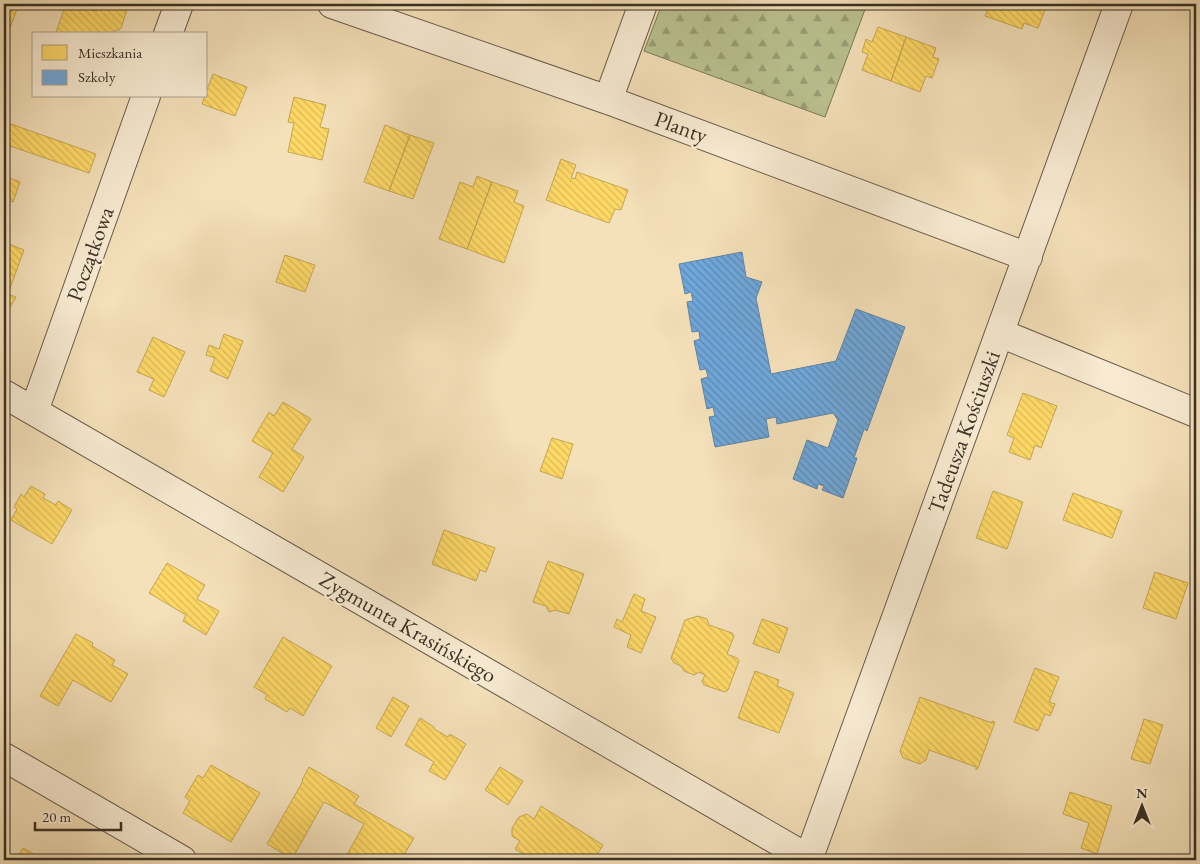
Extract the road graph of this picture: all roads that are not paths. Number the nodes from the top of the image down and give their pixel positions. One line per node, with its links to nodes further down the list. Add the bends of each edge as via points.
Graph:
1 (179, 4): 5 (street)
2 (332, 4): 7 (street, Planty)
3 (643, 4): 7 (street)
4 (1119, 4): 8 (street, Tadeusza Kościuszki)
5 (169, 32)
6 (145, 98): 11 (street, Początkowa)
7 (608, 100): 8 (street, Planty)
8 (1028, 257): 9 (street, Tadeusza Kościuszki)
9 (1000, 334): 12 (street); 15 (street, Tadeusza Kościuszki)
10 (4, 394): 11 (street, Zygmunta Krasińskiego)
11 (34, 411): 15 (street, Zygmunta Krasińskiego)
12 (1196, 413)
13 (4, 757): 14 (street)
14 (182, 860)
15 (810, 860)

